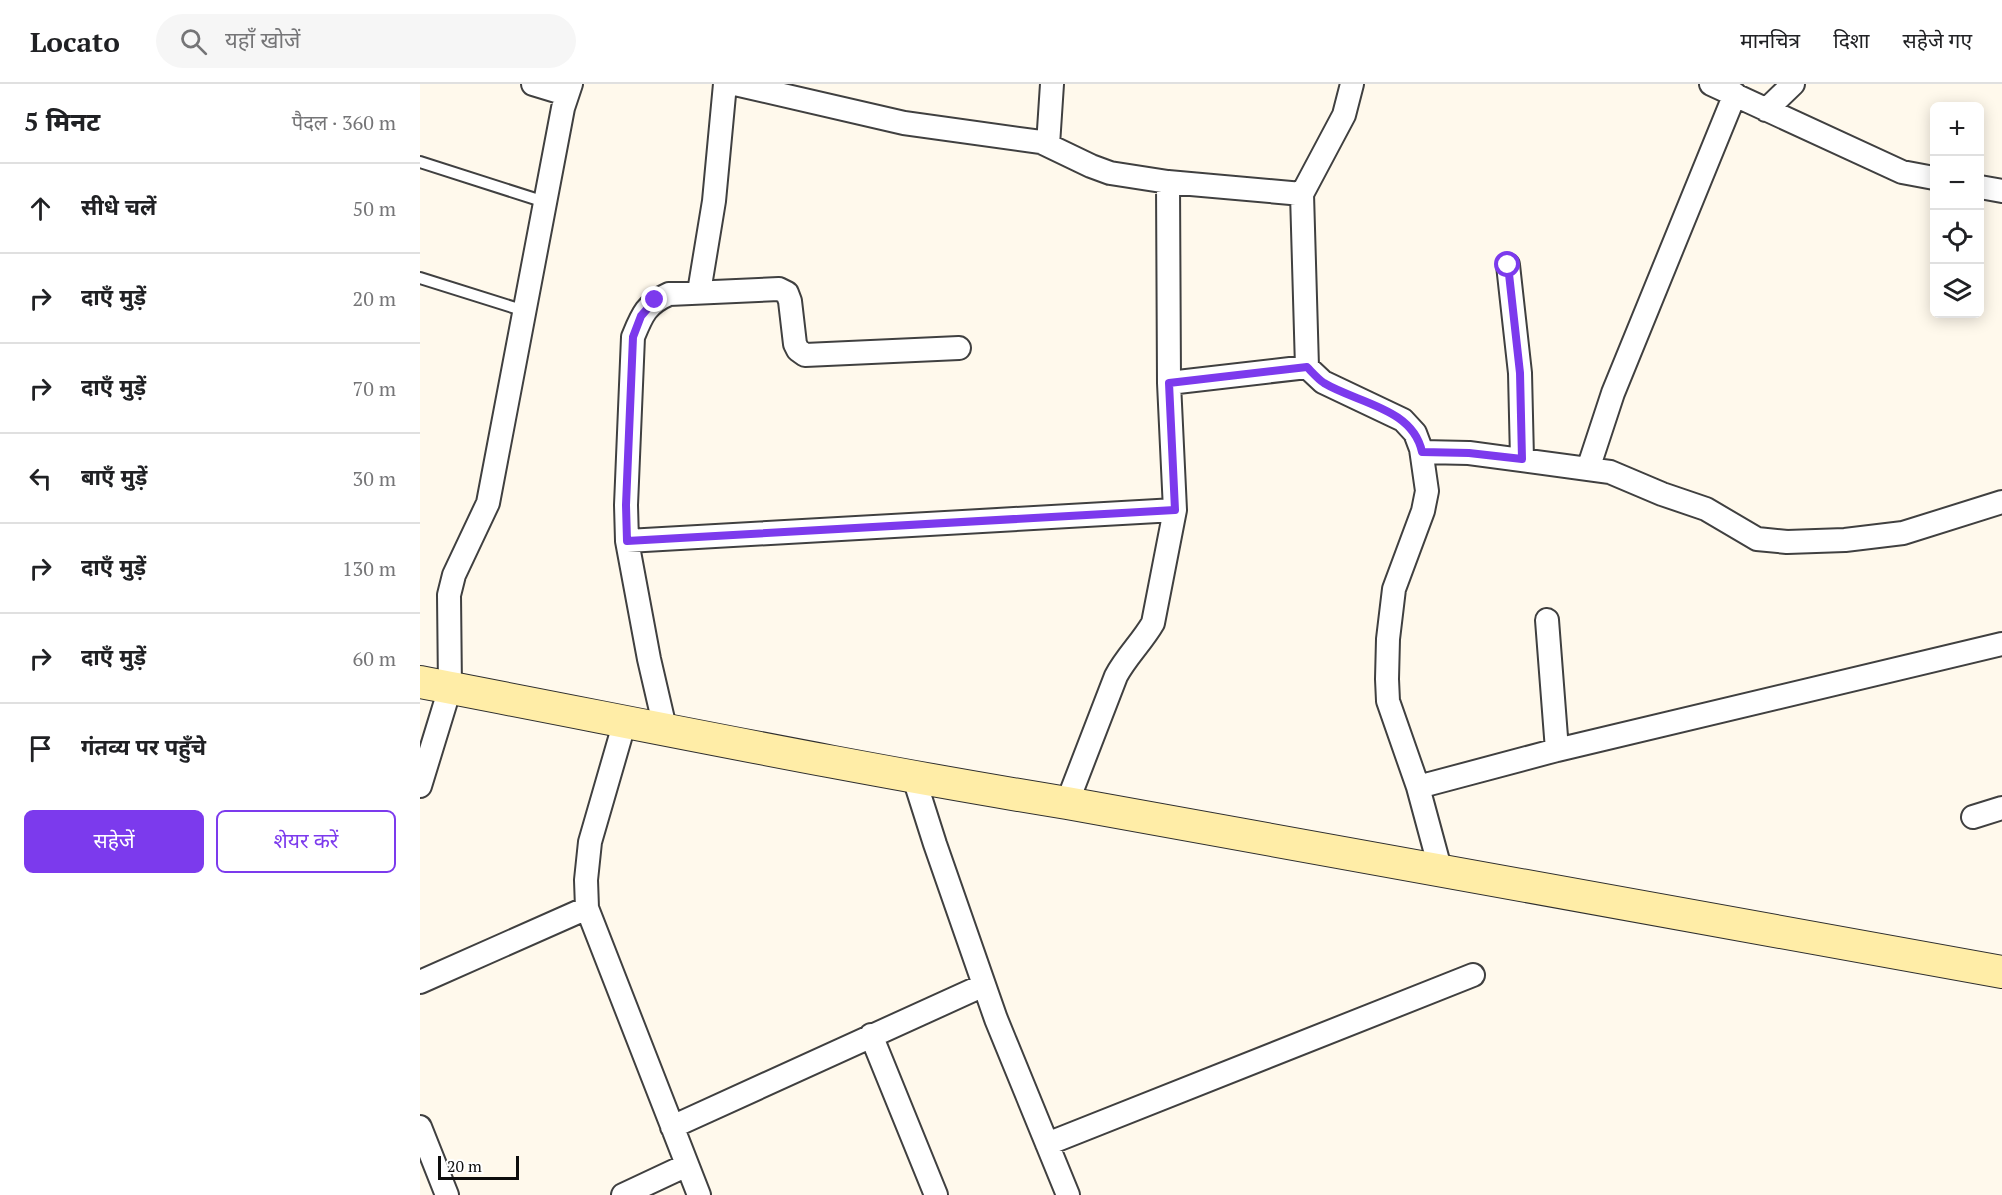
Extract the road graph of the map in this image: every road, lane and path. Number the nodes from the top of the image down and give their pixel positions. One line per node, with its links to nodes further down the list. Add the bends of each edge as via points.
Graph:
1 (533, 84): 8 (street)
2 (725, 84): 21 (street, via 714,201)
3 (735, 84): 11 (street, via 904,123)
4 (1052, 84): 11 (street)
5 (1352, 84): 17 (street, via 1344,115)
6 (1711, 84): 9 (street)
7 (1793, 84): 10 (street)
8 (569, 89): 18 (street)
9 (1735, 94): 10 (street); 28 (street, via 1613,393)
10 (1766, 110): 13 (street, via 1902,172)
11 (1048, 145): 14 (street, via 1110,173)
12 (420, 162): 18 (lane)
13 (1930, 177)
14 (1168, 182): 17 (street); 25 (street)
15 (1984, 188): 16 (street)
16 (2002, 191)
17 (1302, 194): 24 (street)
18 (545, 202): 22 (street)
19 (1508, 265): 27 (street, via 1520,373)
20 (420, 278): 22 (lane)
21 (699, 292): 23 (street, via 779,289 787,293 795,344 805,355); 31 (street, via 669,294 655,300 641,316 633,337)
22 (525, 310): 35 (street, via 488,503 449,594)
23 (959, 348)
24 (1307, 367): 25 (street); 26 (street, via 1323,382 1403,420 1415,433)
25 (1169, 383): 30 (street)
26 (1422, 452): 27 (street); 41 (street, via 1427,491 1394,590 1386,679 1388,701)
27 (1522, 459): 28 (street)
28 (1588, 469): 29 (street, via 1610,472 1706,509 1757,539 1787,542 1903,532)
29 (2002, 502)
30 (1175, 510): 31 (street); 42 (street, via 1153,623 1116,676)
31 (627, 541): 37 (street)
32 (1547, 620): 38 (street)
33 (2002, 644): 38 (street)
34 (420, 682): 35 (street)
35 (450, 688): 36 (street); 40 (street)
36 (625, 721): 37 (street); 46 (street, via 590,842)
37 (665, 729): 39 (street)
38 (1557, 750): 41 (street)
39 (914, 778): 42 (street); 50 (street)
40 (420, 786)
41 (1418, 787): 45 (street)
42 (1066, 803): 45 (street)
43 (2002, 808): 44 (street)
44 (1973, 817)
45 (1441, 872): 47 (street)
46 (586, 908): 49 (street); 53 (street)
47 (2002, 972)
48 (1473, 975): 54 (street)
49 (420, 982)
50 (984, 985): 51 (street); 54 (street)
51 (872, 1035): 53 (street); 59 (street)
52 (420, 1127): 56 (street)
53 (672, 1127): 55 (street)
54 (1047, 1144): 60 (street)
55 (687, 1165): 57 (street); 58 (street)
56 (447, 1195)
57 (623, 1195)
58 (699, 1195)
59 (936, 1195)
60 (1068, 1195)

